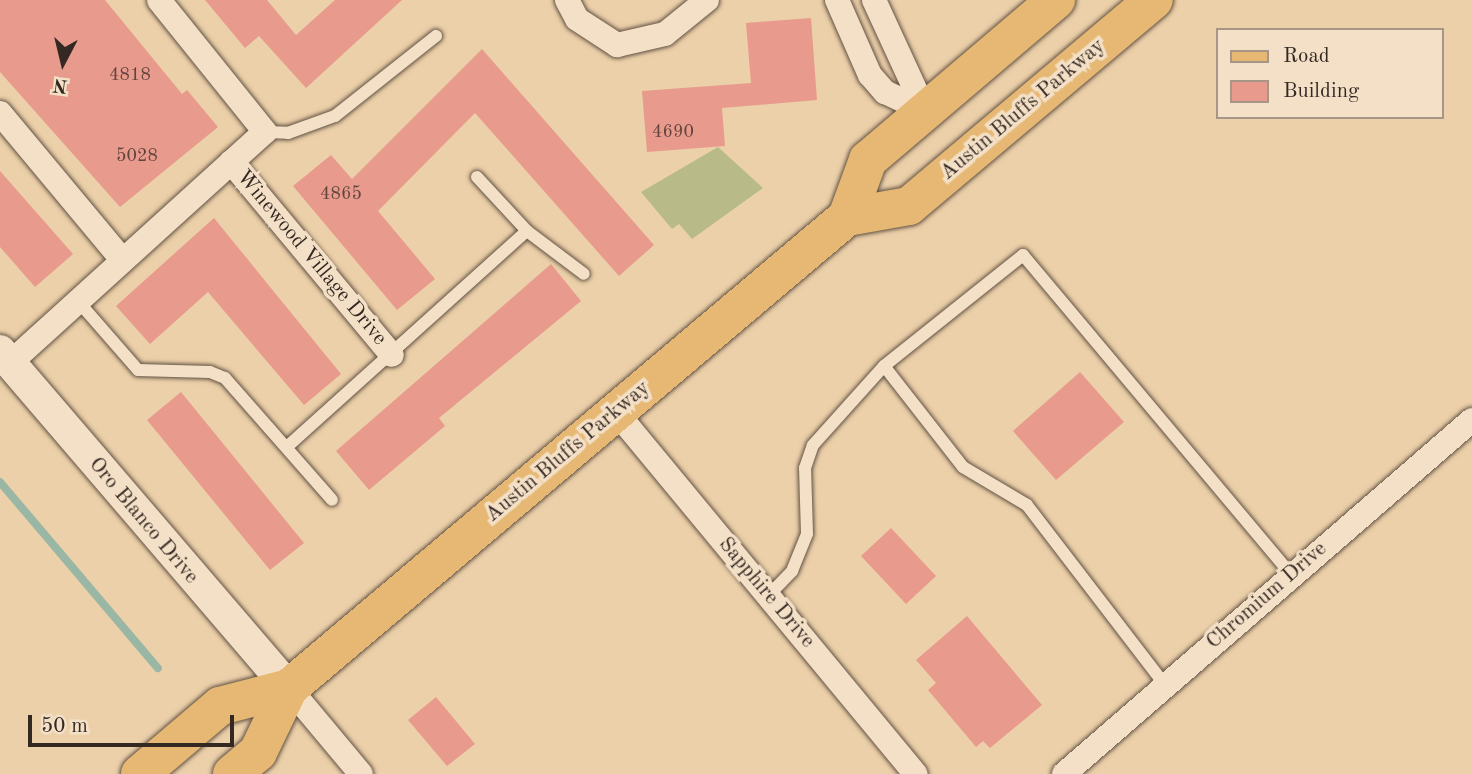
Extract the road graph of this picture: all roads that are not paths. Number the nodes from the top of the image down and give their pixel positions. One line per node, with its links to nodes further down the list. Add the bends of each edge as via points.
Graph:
1 (159, 0): 11 (street)
2 (567, 0): 3 (street, via 577,19 617,45 665,34)
3 (707, 0)
4 (837, 0): 9 (street, via 870,75 885,92)
5 (874, 0): 9 (street)
6 (1056, 0): 9 (main road, Austin Bluffs Parkway)
7 (1154, 0): 14 (main road, Austin Bluffs Parkway, via 909,206)
8 (436, 36): 11 (lane, via 335,116 288,133)
9 (925, 111): 14 (main road, Austin Bluffs Parkway, via 868,160)
10 (0, 113): 16 (street)
11 (265, 132): 12 (street, Winewood Village Drive)
12 (231, 162): 16 (street, Winewood Village Drive); 19 (street, Winewood Village Drive)
13 (477, 177): 15 (lane)
14 (847, 217): 22 (main road, Austin Bluffs Parkway)
15 (527, 231): 17 (lane); 19 (lane)
16 (121, 258): 18 (street, Winewood Village Drive)
17 (584, 274)
18 (77, 300): 20 (street, Winewood Village Drive); 24 (lane, via 138,370 210,372 225,378)
19 (392, 355): 24 (lane)
20 (5, 357): 29 (street, Oro Blanco Drive)
21 (884, 366): 26 (lane, via 1023,255); 27 (lane, via 813,444 805,468 807,534 792,571); 28 (lane, via 963,467 1027,505)
22 (616, 412): 27 (street, Sapphire Drive); 29 (main road, Austin Bluffs Parkway)
23 (1472, 420): 26 (street, Chromium Drive)
24 (289, 445): 25 (lane)
25 (332, 500)
26 (1291, 574): 28 (street, Chromium Drive)
27 (768, 596): 33 (street, Sapphire Drive)
28 (1165, 685): 34 (street, Chromium Drive)
29 (289, 688): 30 (main road, Austin Bluffs Parkway, via 220,706); 31 (main road, Austin Bluffs Parkway, via 258,752); 32 (street)
30 (140, 774)
31 (232, 774)
32 (360, 774)
33 (916, 774)
34 (1064, 774)

